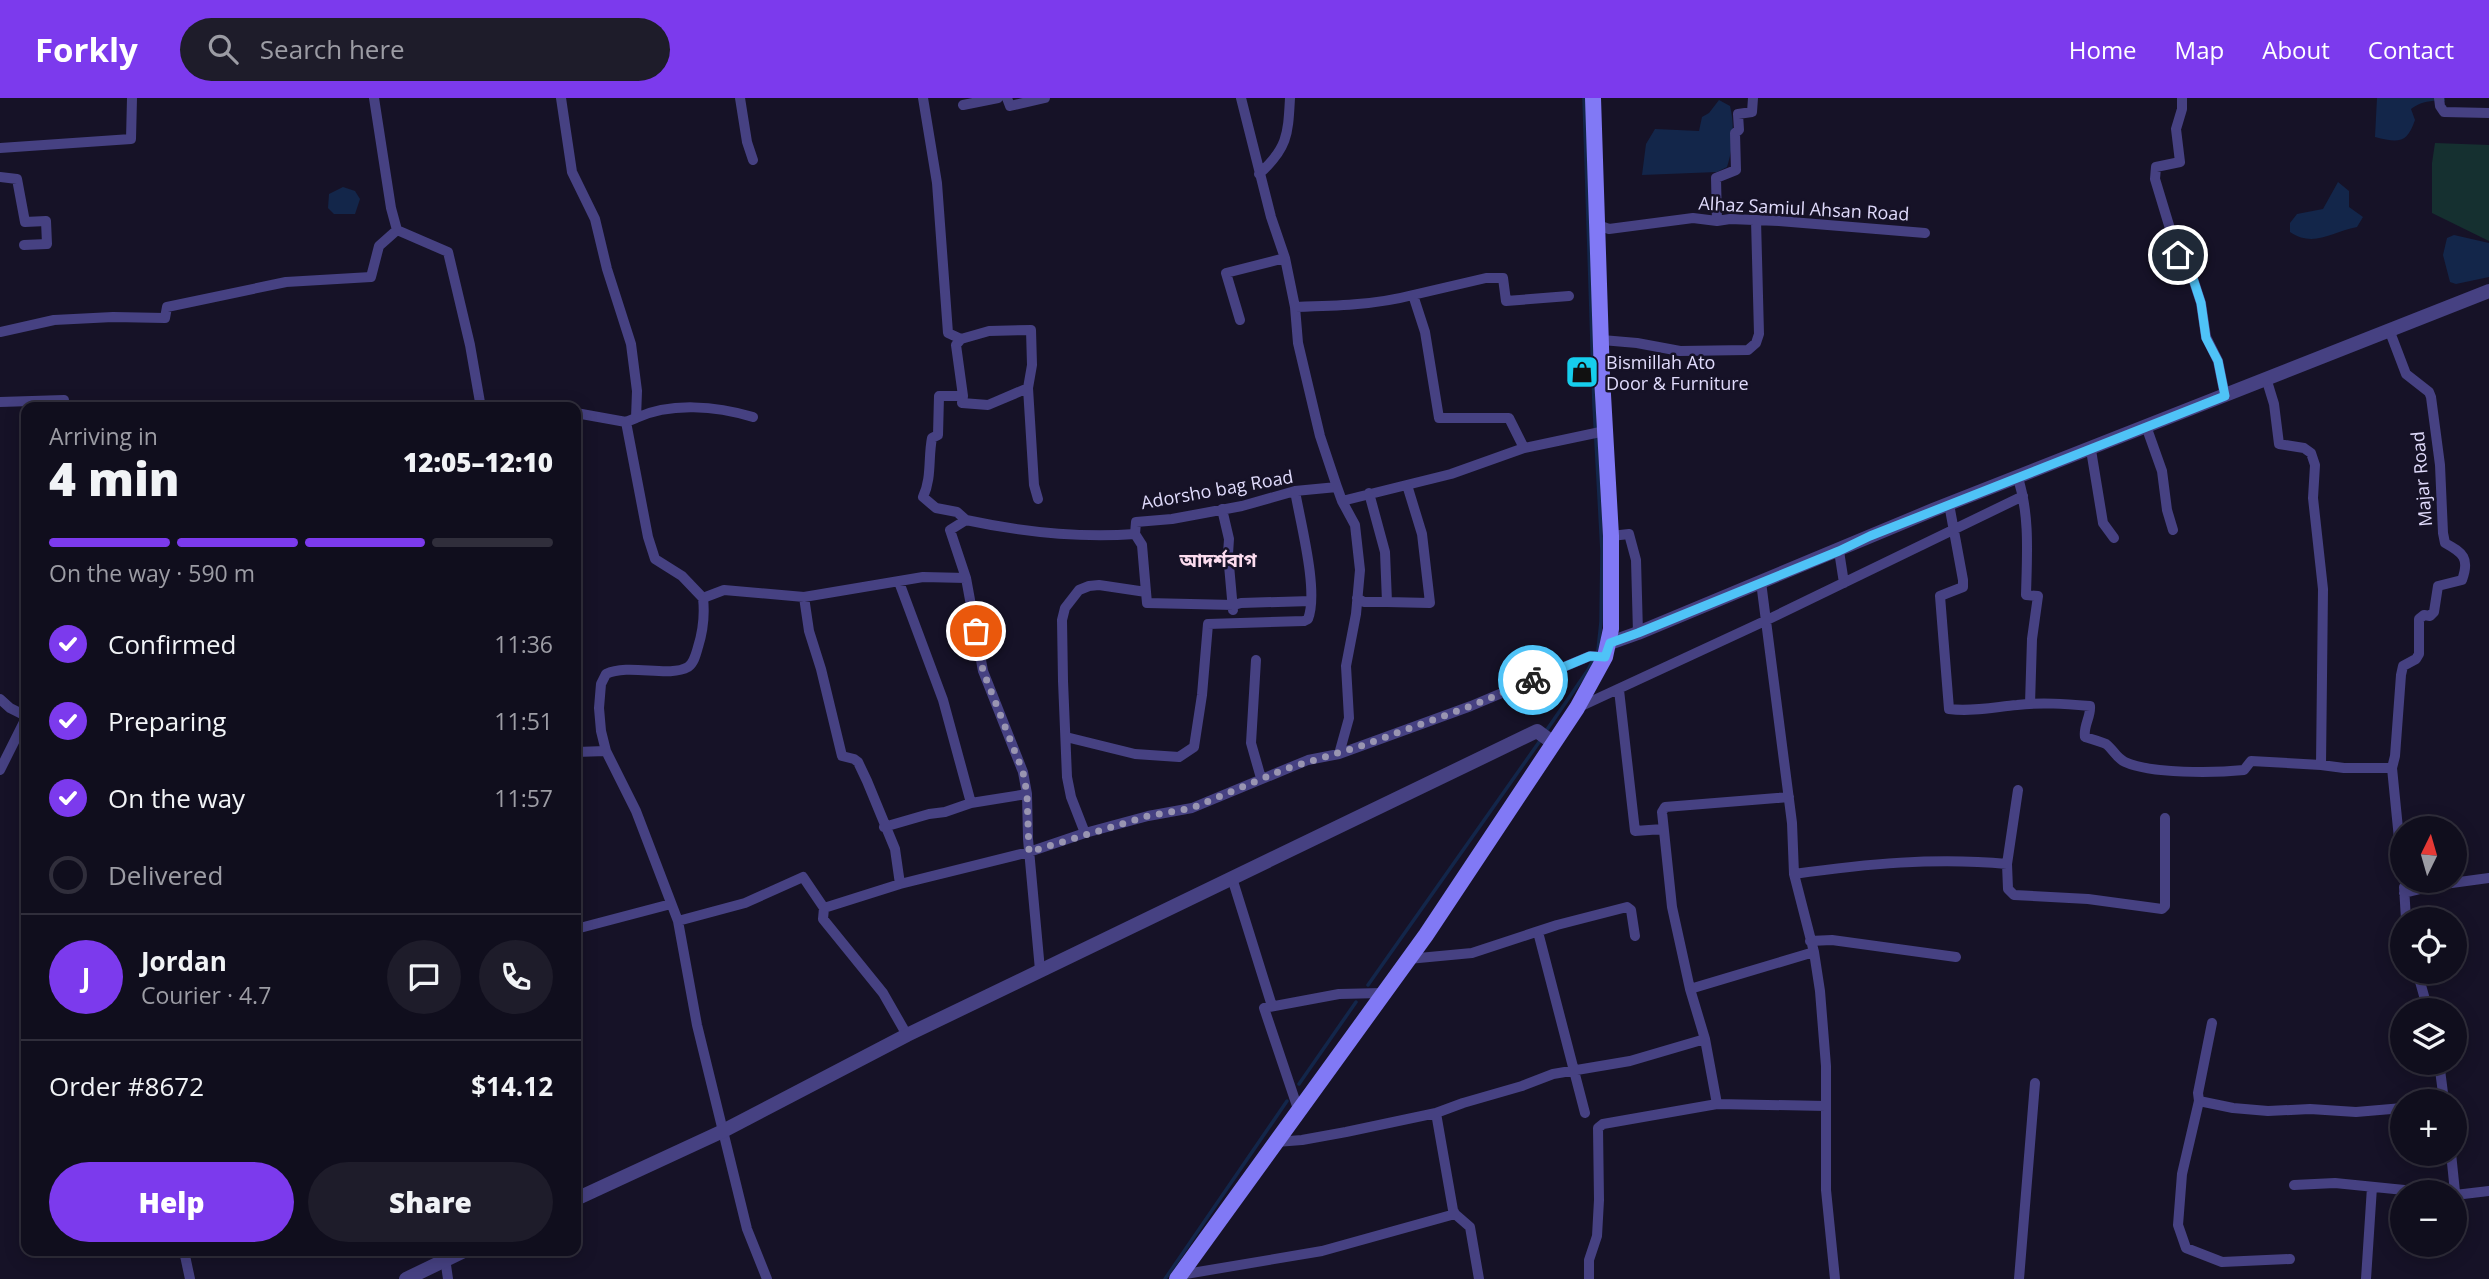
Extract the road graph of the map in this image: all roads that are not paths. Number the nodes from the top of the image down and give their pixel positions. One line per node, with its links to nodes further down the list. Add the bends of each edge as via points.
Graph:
1 (132, 98): 17 (street, via 131,139)
2 (374, 98): 24 (street)
3 (561, 98): 47 (street, via 572,172 595,219 631,344 637,391)
4 (740, 98): 18 (street)
5 (923, 98): 35 (street, via 937,183 948,333)
6 (998, 98): 15 (street)
7 (1007, 98): 8 (street, via 1010,106)
8 (1045, 98)
9 (1241, 98): 19 (street)
10 (1290, 98): 19 (street, via 1286,138)
11 (1593, 98): 23 (main road)
12 (1753, 98): 22 (street, via 1752,112 1738,114 1736,170 1716,177)
13 (2182, 98): 41 (street, via 2176,129 2180,162 2157,167 2155,179 2178,255 2186,257 2201,303 2206,338 2218,361)
14 (2439, 98): 16 (street, via 2444,112)
15 (963, 105)
16 (2489, 113)
17 (0, 148)
18 (752, 160)
19 (1259, 174): 27 (street)
20 (0, 177): 26 (street, via 17,179 25,222 46,221 47,244)
21 (1756, 220): 22 (street, Alhaz Samiul Ahsan Road); 25 (street, Alhaz Samiul Ahsan Road); 36 (street, via 1759,334 1748,350 1680,351)
22 (1717, 222): 23 (street, Alhaz Samiul Ahsan Road, via 1693,218 1609,229)
23 (1598, 226): 36 (main road)
24 (397, 230): 33 (street, via 379,246 371,277 286,282 167,307 165,318 54,320); 44 (street, via 448,252)
25 (1925, 233)
26 (24, 246)
27 (1285, 258): 31 (street); 32 (street, via 1226,273)
28 (2489, 291): 34 (street)
29 (1413, 295): 30 (street, via 1503,278 1506,301); 31 (street); 50 (street, via 1425,332 1439,418 1509,418)
30 (1569, 296)
31 (1295, 307): 54 (street, via 1298,343)
32 (1240, 320)
33 (0, 332)
34 (2390, 332): 37 (street); 97 (street, Majar Road, via 2406,374 2431,397 2445,543 2464,555 2466,570 2462,580 2438,586 2434,612 2419,619 2419,654 2403,666 2401,675)
35 (961, 339): 38 (street, via 989,331 1031,330); 40 (street, via 956,345)
36 (1602, 340): 49 (main road)
37 (2266, 378): 41 (street); 96 (street, via 2279,444 2304,448 2315,465 2313,498 2323,589)
38 (1028, 388): 40 (street, via 988,405 962,403); 58 (street)
39 (0, 390): 43 (street)
40 (963, 396): 62 (street, Adorsho bag Road, via 939,396 938,435 932,438 923,497 936,508 957,512)
41 (2225, 396): 48 (street)
42 (64, 400): 43 (street)
43 (1, 402)
44 (480, 402)
45 (581, 414): 47 (street)
46 (753, 417): 47 (street, via 700,407)
47 (631, 420): 75 (street, via 655,559 682,576)
48 (2146, 426): 51 (street); 64 (street, via 2162,471)
49 (1598, 432): 50 (street); 66 (main road)
50 (1524, 448): 53 (street)
51 (2091, 450): 52 (street); 67 (street, via 2102,523)
52 (2018, 478): 57 (street); 60 (street)
53 (1406, 485): 56 (street); 78 (street, via 1422,534 1430,603)
54 (1337, 487): 55 (street, Adorsho bag Road); 59 (street)
55 (1296, 491): 61 (street, Adorsho bag Road); 77 (street)
56 (1369, 493): 59 (street); 78 (street, via 1385,552)
57 (2024, 496): 63 (street); 87 (street, via 2026,595 2038,596)
58 (1038, 499)
59 (1342, 501): 76 (street, via 1359,541)
60 (1949, 504): 63 (street); 68 (street)
61 (1222, 509): 65 (street, Adorsho bag Road, via 1136,522); 79 (street)
62 (966, 520): 65 (street, Adorsho bag Road, via 1035,532); 69 (street, via 950,530)
63 (1955, 528): 72 (street); 87 (street, via 1963,587 1940,596 1947,706)
64 (2173, 530)
65 (1135, 534): 73 (street, via 1142,545)
66 (1611, 536): 82 (street, via 1629,534 1636,560); 83 (main road)
67 (2114, 538)
68 (1839, 551): 71 (street); 72 (street)
69 (966, 578): 70 (street, via 923,577); 101 (street, via 983,671)
70 (898, 582): 74 (street); 103 (street, via 943,700)
71 (1761, 582): 80 (street); 82 (street)
72 (1844, 583): 80 (street)
73 (1146, 592): 79 (street, via 1147,603); 91 (street, via 1089,586 1079,590 1065,608)
74 (804, 597): 75 (street, via 724,590); 106 (street, via 842,756 858,762)
75 (703, 598): 93 (street, via 702,633 688,666 615,669 606,674 598,708)
76 (1357, 598): 78 (street); 95 (street, via 1346,666 1349,718)
77 (1311, 601): 79 (street); 81 (street, via 1304,621)
78 (1387, 602)
79 (1234, 606): 81 (street)
80 (1767, 620): 85 (street); 102 (street)
81 (1231, 623): 91 (street, via 1208,624 1194,747 1179,757 1135,754)
82 (1638, 633): 83 (street)
83 (1601, 653): 88 (main road); 95 (street)
84 (1256, 660): 99 (street, via 1251,736)
85 (1619, 690): 88 (street); 107 (street, via 1635,831)
86 (0, 699): 89 (street)
87 (2030, 704): 96 (street, via 2091,706 2085,737 2107,745 2128,763 2150,768 2214,773 2244,771 2251,761)
88 (1577, 708): 92 (main road)
89 (21, 714)
90 (21, 727): 98 (street)
91 (1066, 737): 108 (street, via 1069,787)
92 (1545, 737): 112 (street); 126 (main road)
93 (606, 751): 94 (street); 117 (street, via 636,811)
94 (581, 752)
95 (1339, 754): 99 (street)
96 (2320, 765): 97 (street)
97 (2392, 768): 104 (street, Majar Road)
98 (0, 769)
99 (1261, 778): 108 (street, via 1192,808)
100 (2018, 790): 110 (street)
101 (1027, 794): 103 (street); 109 (street)
102 (1789, 797): 107 (street, via 1665,807); 111 (street)
103 (971, 803): 106 (street)
104 (2397, 816)
105 (2165, 818): 110 (street, via 2162,909 2014,895 2008,889)
106 (884, 827): 115 (street, via 895,849)
107 (1663, 829): 128 (street, via 1672,906)
108 (1085, 834): 109 (street)
109 (1029, 852): 115 (street); 127 (street)
110 (2007, 864): 111 (street, via 1933,860)
111 (1794, 874): 124 (street)
112 (1233, 878): 127 (street); 130 (street)
113 (2489, 878): 114 (street)
114 (2467, 881)
115 (900, 884): 119 (street)
116 (2404, 893): 118 (street, Majar Road)
117 (671, 904): 120 (street); 121 (street)
118 (2405, 907)
119 (824, 908): 120 (street, via 803,877 745,903); 132 (street, via 823,919 883,993)
120 (678, 921): 143 (street)
121 (581, 928)
122 (1538, 932): 123 (street, via 1627,907); 126 (street, via 1472,953); 134 (street)
123 (1635, 936)
124 (1812, 946): 125 (street, via 1853,943); 128 (street); 138 (street, via 1823,1028)
125 (1956, 957)
126 (1408, 959): 129 (main road)
127 (1040, 970): 132 (street)
128 (1690, 989): 133 (street)
129 (1382, 993): 130 (street, via 1339,994); 140 (main road)
130 (1272, 1006): 140 (street, via 1264,1008)
131 (2211, 1023): 136 (street)
132 (907, 1035): 143 (street)
133 (1705, 1039): 134 (street, via 1630,1061); 137 (street)
134 (1574, 1069): 141 (street); 142 (street)
135 (2035, 1083): 163 (street)
136 (2199, 1101): 139 (street, via 2268,1111); 154 (street, via 2182,1174 2178,1225 2186,1248 2222,1262)
137 (1717, 1104): 138 (street); 161 (street, via 1598,1128 1597,1236)
138 (1826, 1105): 162 (street, via 1826,1190)
139 (2390, 1109)
140 (1299, 1112): 144 (main road)
141 (1436, 1113): 144 (street); 151 (street)
142 (1585, 1113)
143 (723, 1131): 150 (street); 159 (street, via 747,1229)
144 (1276, 1142): 155 (main road)
145 (2294, 1185): 146 (street)
146 (2372, 1187): 147 (street); 164 (street)
147 (2390, 1189)
148 (2489, 1191): 149 (street)
149 (2467, 1192)
150 (581, 1197)
151 (1455, 1214): 155 (street, via 1322,1251); 160 (street, via 1470,1227)
152 (185, 1256): 156 (street)
153 (444, 1256): 157 (street); 158 (street)
154 (2290, 1259)
155 (1179, 1277)
156 (190, 1279)
157 (407, 1279)
158 (448, 1279)
159 (767, 1279)
160 (1479, 1279)
161 (1589, 1279)
162 (1835, 1279)
163 (2019, 1279)
164 (2366, 1279)

